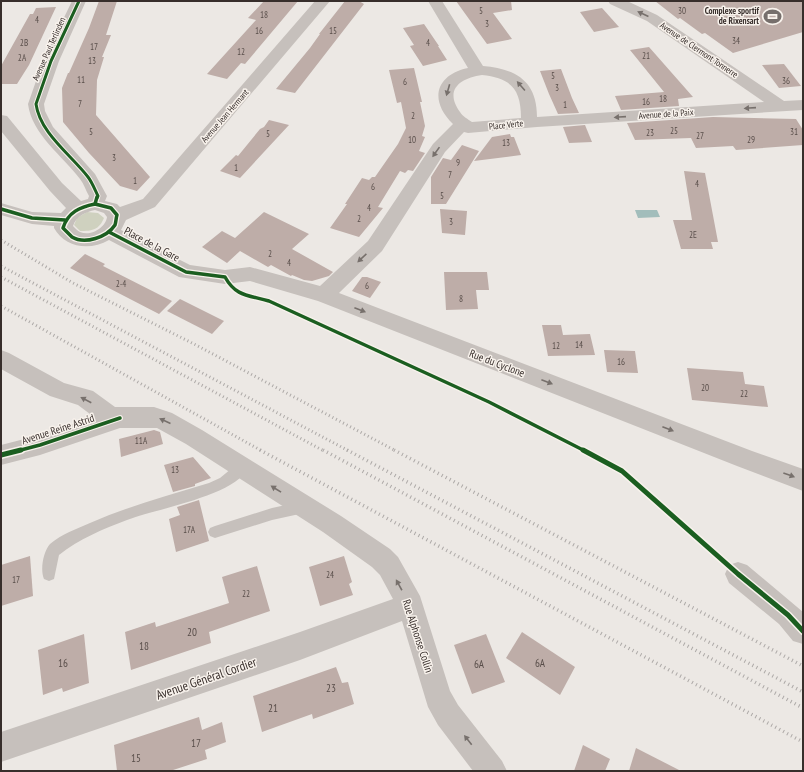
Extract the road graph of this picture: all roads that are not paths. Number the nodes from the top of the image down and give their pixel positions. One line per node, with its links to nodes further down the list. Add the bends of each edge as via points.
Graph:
1 (80, 1): 12 (street, Avenue Paul Terlinden, via 51,61 36,104 46,129 89,178 98,196)
2 (323, 1): 13 (street, Avenue Jean Hermant, via 149,203)
3 (435, 1): 5 (street)
4 (615, 1): 7 (street, Avenue de Clermont Tonnerre, one-way to 4, via 652,18)
5 (477, 70): 9 (street, Place Verte, one-way to 9, via 462,74 452,80 447,88 445,96 452,113); 10 (street, Place Verte, one-way to 5, via 528,100 519,83 504,74)
6 (803, 105): 7 (street, Avenue de la Paix)
7 (780, 106): 10 (street, Avenue de la Paix, one-way to 10)
8 (1, 120): 12 (street)
9 (463, 123): 10 (street, Place Verte, via 468,128); 15 (street, one-way to 15, via 439,148 376,246)
10 (529, 123)
11 (1, 209): 12 (street, via 32,218)
12 (79, 211): 13 (street, Place de la Gare, via 109,207); 13 (street, Avenue Jean Hermant, via 63,228 67,234 77,239 100,238)
13 (113, 224): 14 (street, Place de la Gare)
14 (186, 272): 15 (street, Rue du Cyclone, via 225,277 250,274)
15 (324, 295): 20 (street, Rue du Cyclone, one-way to 20)
16 (1, 359): 17 (street, Rue Alphonse Collin, one-way to 16, via 109,415 85,398 58,390)
17 (120, 418): 18 (street, Avenue Reine Astrid, via 40,445); 19 (street, Rue Alphonse Collin, one-way to 17, via 164,420 154,417)
18 (1, 455)
19 (242, 468): 21 (street, Rue Alphonse Collin, one-way to 19); 23 (lane, via 225,482 211,488 125,514 68,539 54,550)
20 (803, 480)
21 (305, 507): 22 (lane, via 272,514); 25 (street, Rue Alphonse Collin, one-way to 21, via 381,558)
22 (215, 532)
23 (49, 574)
24 (738, 574): 26 (street, via 788,615)
25 (411, 605): 27 (street, Avenue Général Cordier, via 300,646); 28 (street, Rue Alphonse Collin, one-way to 25, via 448,715 438,697)
26 (803, 631)
27 (1, 747)
28 (492, 771)

